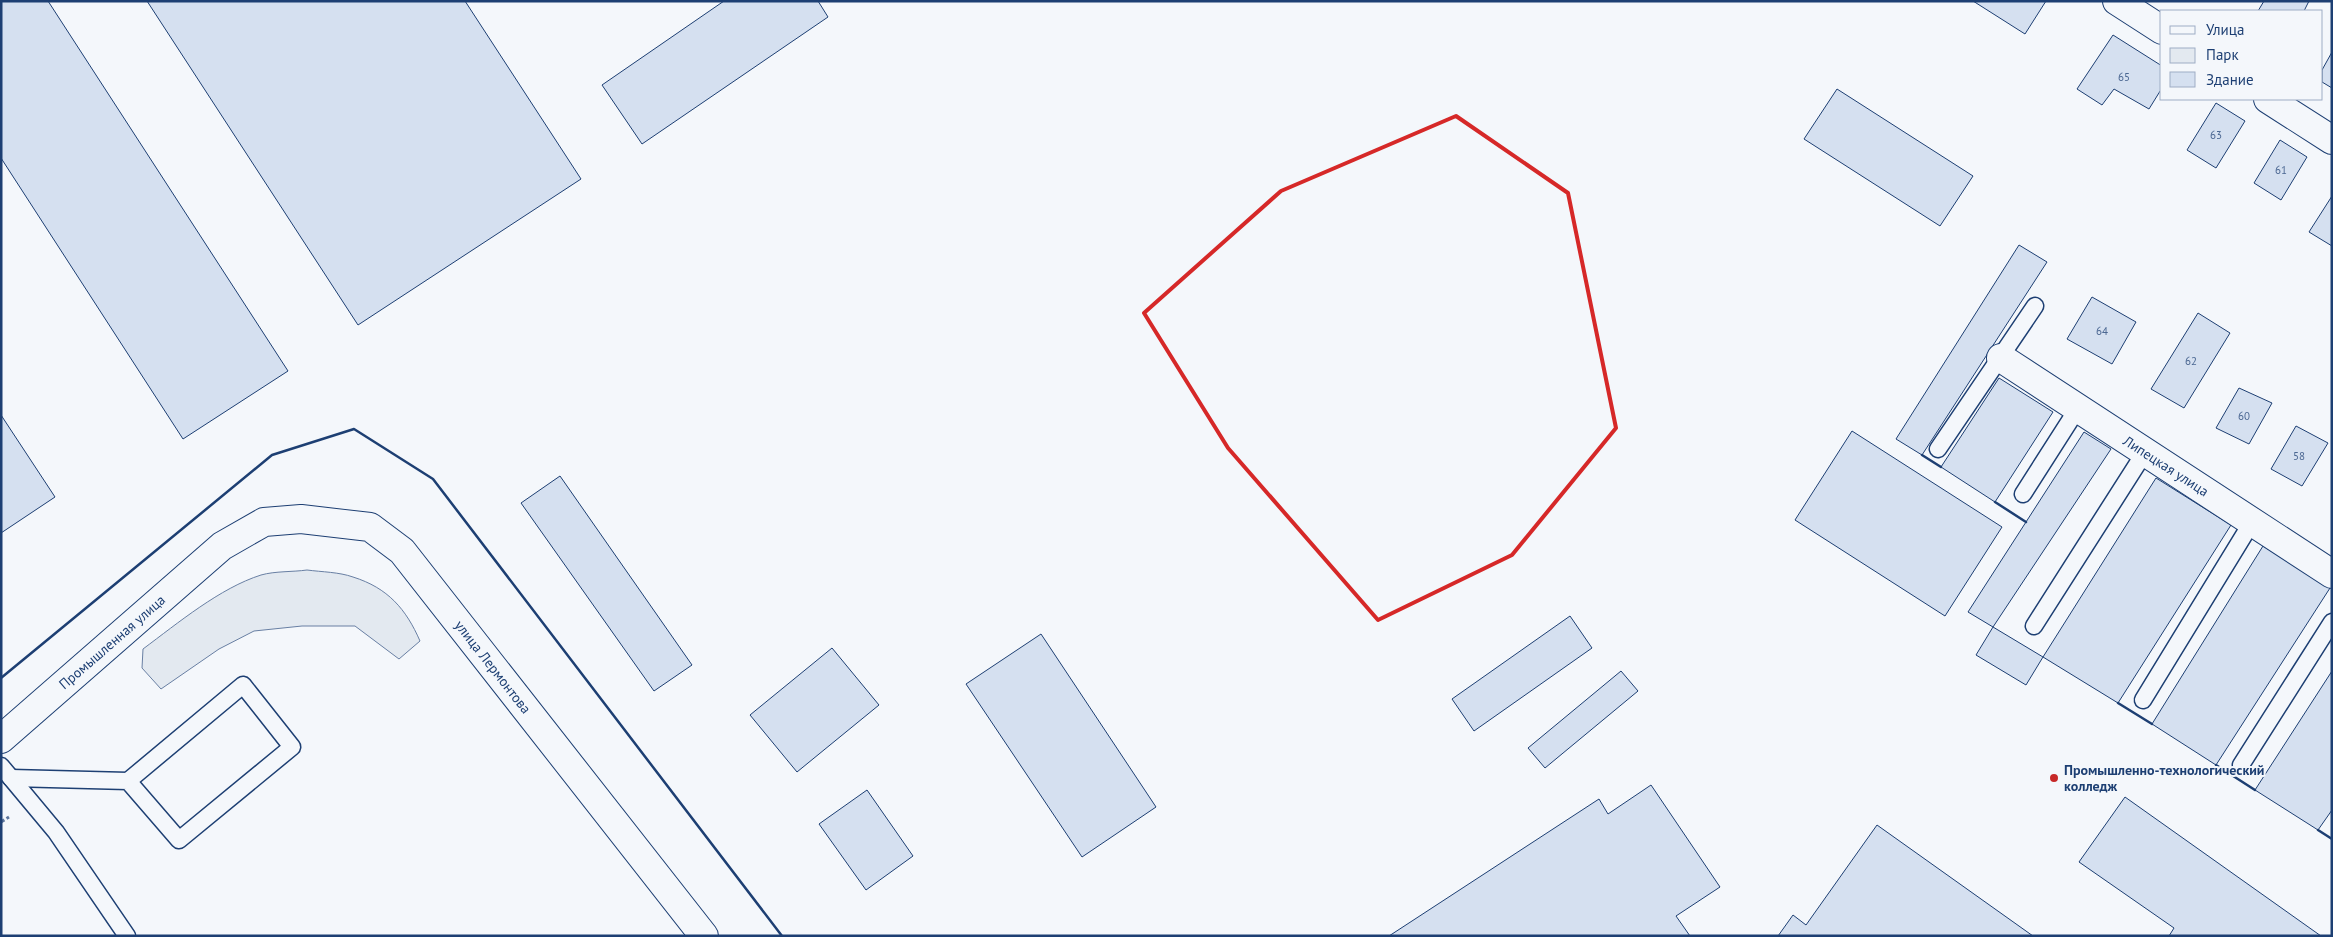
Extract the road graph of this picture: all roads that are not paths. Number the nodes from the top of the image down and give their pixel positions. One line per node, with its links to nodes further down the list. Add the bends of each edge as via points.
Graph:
1 (2117, 1): 2 (street)
2 (2160, 29)
3 (2270, 100): 4 (street)
4 (2332, 140)
5 (2035, 306): 6 (lane)
6 (2001, 358): 7 (street, Липецкая улица); 8 (lane)
7 (2078, 408): 9 (street, Липецкая улица); 10 (lane)
8 (1938, 449)
9 (2145, 452): 11 (street, Липецкая улица); 15 (lane)
10 (2023, 494)
11 (2252, 522): 13 (street, Липецкая улица); 16 (lane)
12 (222, 546): 17 (street, Промышленная улица); 22 (street, улица Лермонтова, via 264,522 300,519 370,527 402,551)
13 (2332, 574)
14 (2332, 622): 18 (lane)
15 (2034, 626)
16 (2143, 700)
17 (1, 739)
18 (2241, 765)
19 (6, 772): 20 (lane); 21 (lane, via 56,832)
20 (128, 781): 20 (lane, via 179,840 292,748 243,685)
21 (127, 936)
22 (704, 936)

